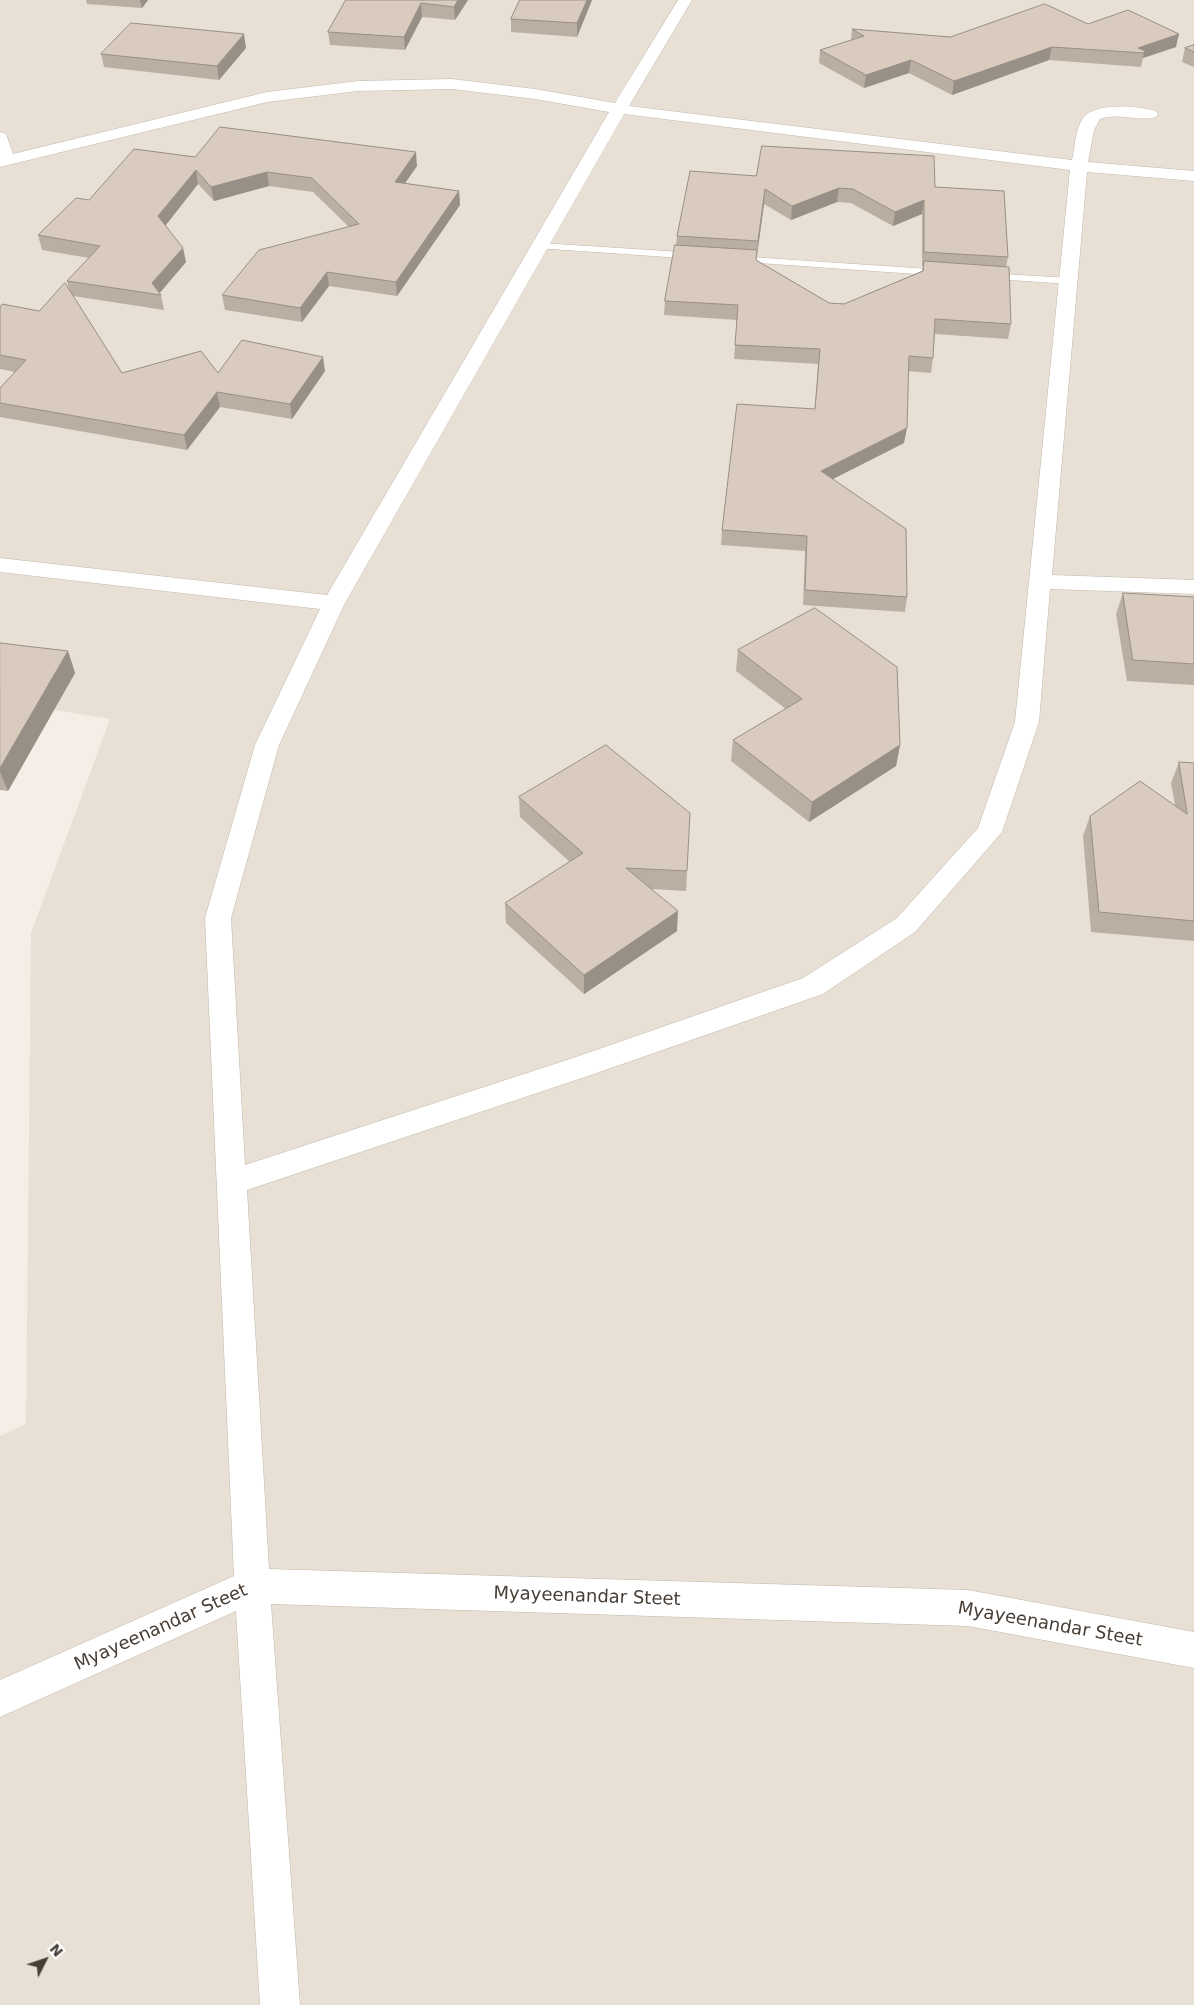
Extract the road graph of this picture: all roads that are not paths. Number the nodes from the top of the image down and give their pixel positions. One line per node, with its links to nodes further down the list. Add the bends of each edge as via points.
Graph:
1 (685, 0): 2 (street)
2 (619, 109): 5 (street, via 452,84 358,86 267,97); 6 (street); 8 (street)
3 (1150, 114): 6 (street, via 1097,114 1090,120)
4 (0, 137): 5 (street)
5 (3, 161)
6 (1079, 166): 7 (street); 9 (street)
7 (1194, 176)
8 (540, 246): 9 (lane); 13 (street)
9 (1069, 282): 11 (street)
10 (0, 565): 13 (street)
11 (1040, 582): 12 (street); 14 (street, via 1027,722 990,832 906,925 813,986 578,1068)
12 (1194, 587)
13 (334, 603): 14 (street, via 267,745 218,918)
14 (232, 1182): 15 (street)
15 (252, 1586): 16 (street, Myayeenandar Steet, via 968,1608); 17 (street, Myayeenandar Steet); 18 (street)
16 (1194, 1650)
17 (0, 1699)
18 (280, 2005)

